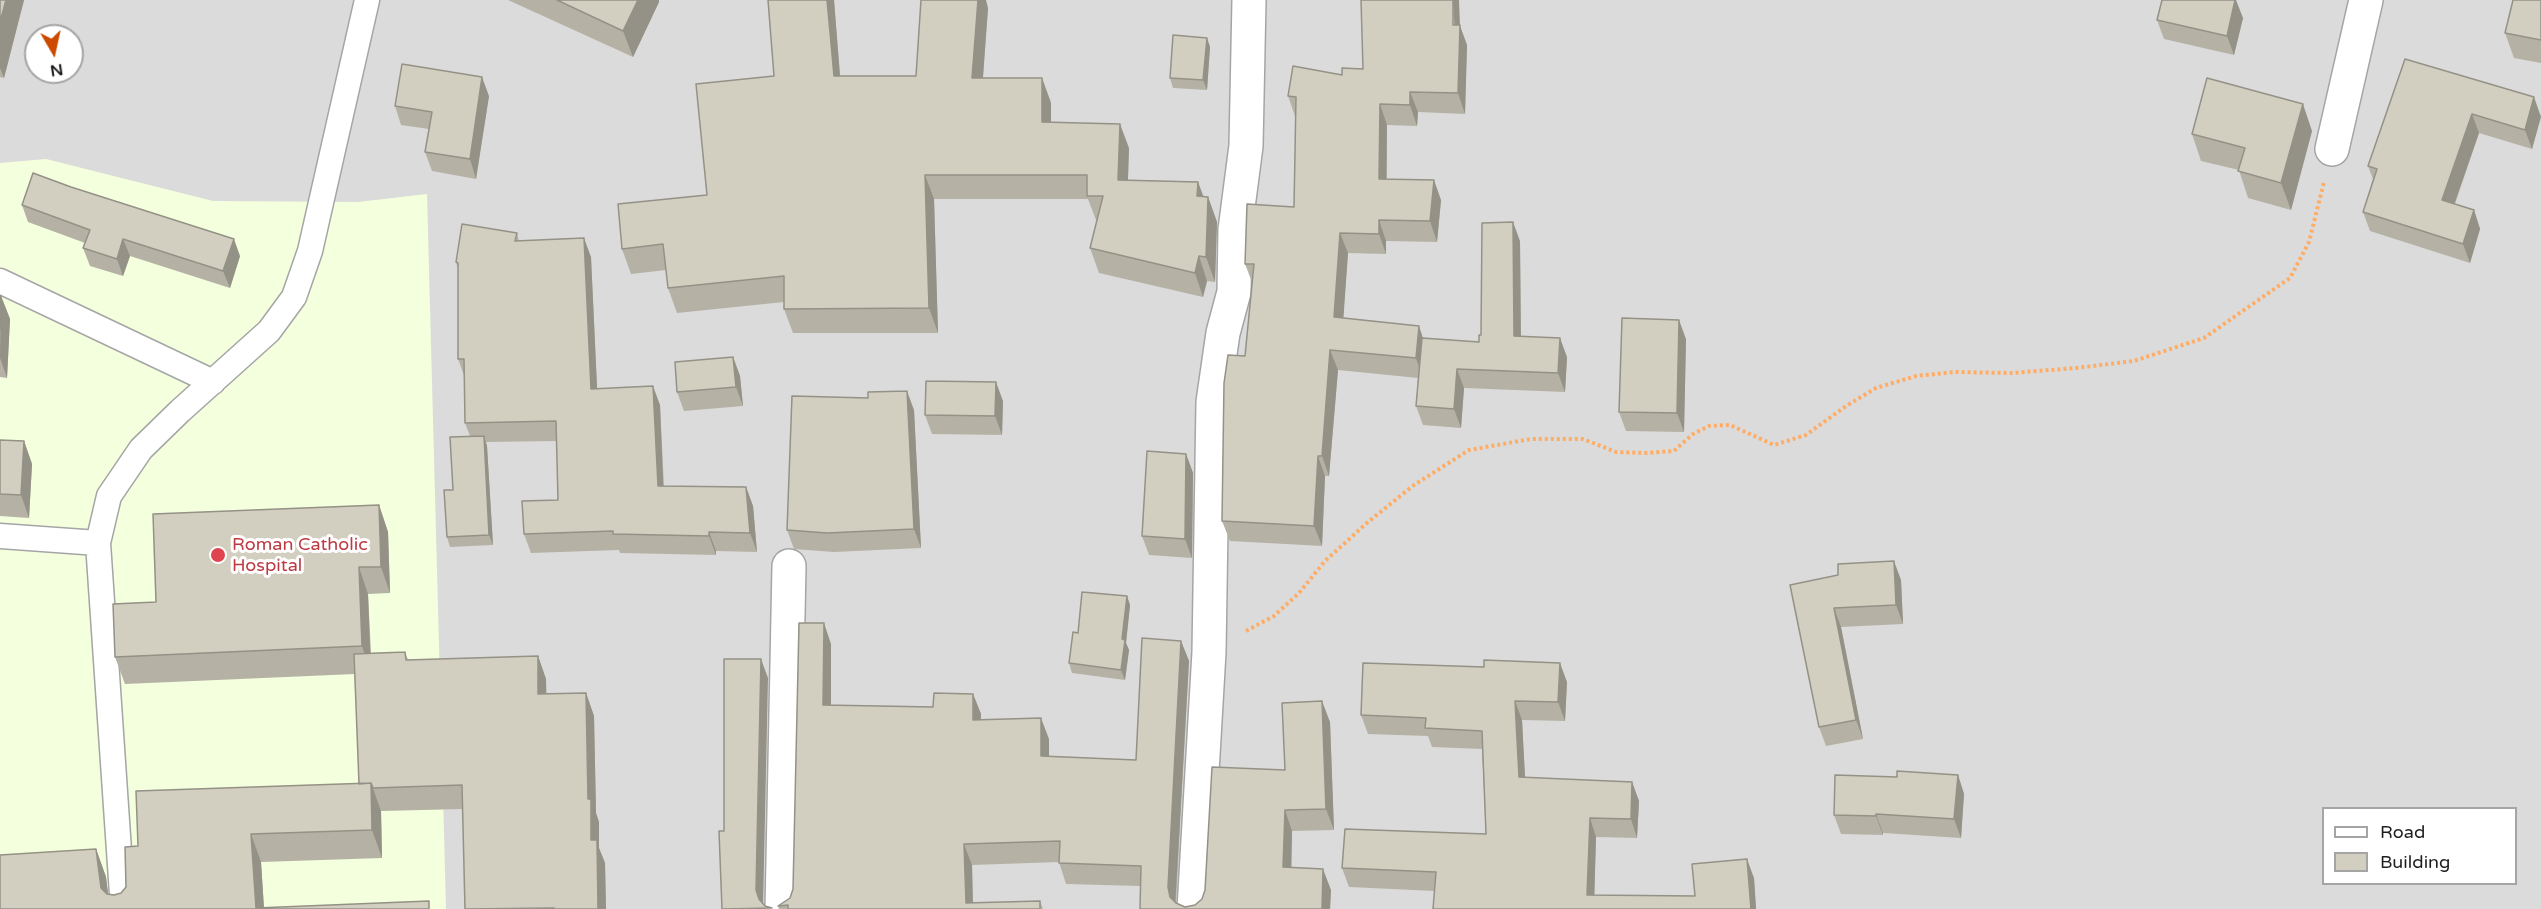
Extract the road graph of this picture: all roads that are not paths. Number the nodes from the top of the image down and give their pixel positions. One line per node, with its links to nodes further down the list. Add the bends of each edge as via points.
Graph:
1 (366, 0): 6 (lane, via 310,251 294,297 269,332)
2 (1249, 0): 12 (street, via 1246,146 1235,230 1234,292 1223,333 1213,402 1209,652)
3 (2366, 0): 4 (street)
4 (2332, 149)
5 (0, 281): 6 (lane)
6 (213, 382): 8 (lane, via 141,449 109,496)
7 (0, 536): 8 (lane)
8 (98, 543): 10 (lane)
9 (789, 566): 11 (street)
10 (123, 909)
11 (782, 909)
12 (1194, 909)

